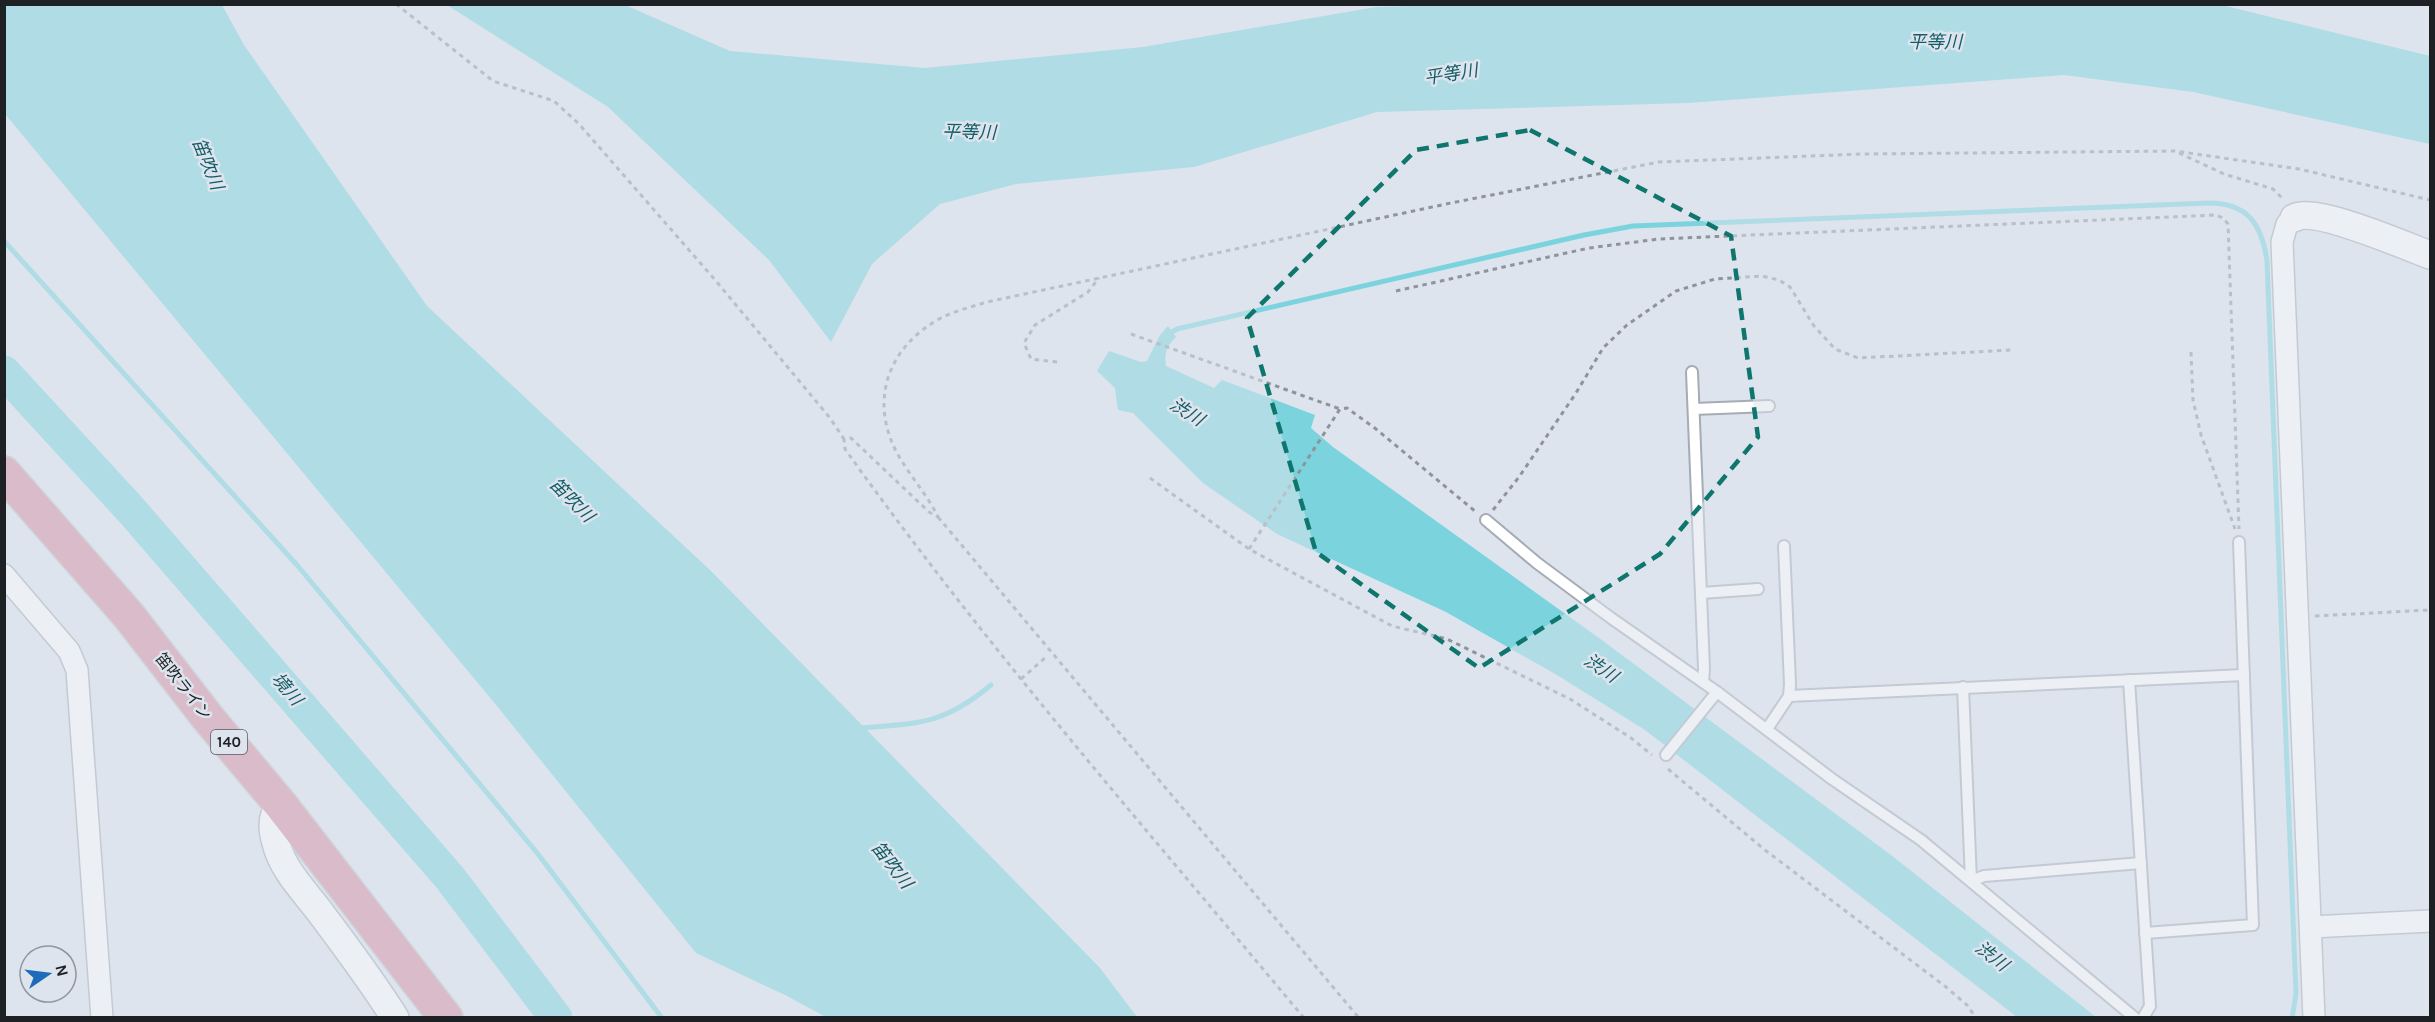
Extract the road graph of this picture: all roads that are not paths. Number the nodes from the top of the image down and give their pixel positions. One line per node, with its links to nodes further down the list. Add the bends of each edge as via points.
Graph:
1 (2294, 218): 2 (street, via 2301,214 2325,217); 25 (street, via 2287,224 2282,242)
2 (2430, 255)
3 (1692, 372): 5 (lane)
4 (1768, 406): 5 (lane)
5 (1694, 409): 12 (lane)
6 (4, 473): 21 (highway, 笛吹ライン / 140, via 129,616)
7 (1486, 520): 15 (lane, via 1537,563)
8 (2240, 542): 13 (lane)
9 (1784, 546): 18 (lane)
10 (4, 575): 27 (street, via 69,651 77,670)
11 (1758, 590): 12 (lane)
12 (1701, 593): 15 (lane)
13 (2244, 675): 14 (lane); 26 (lane, via 2253,925)
14 (2129, 680): 16 (lane); 22 (lane)
15 (1702, 682): 17 (lane)
16 (1963, 687): 18 (lane); 23 (lane)
17 (1714, 696): 19 (lane); 20 (lane)
18 (1789, 696): 19 (lane)
19 (1767, 729): 23 (lane, via 1921,840)
20 (1664, 759)
21 (281, 805): 28 (street, via 275,811 273,824 276,845 290,871); 29 (highway, 笛吹ライン / 140)
22 (2141, 863): 23 (lane, via 1984,876); 26 (lane)
23 (1971, 881): 30 (lane)
24 (2430, 921): 25 (street)
25 (2311, 927): 32 (street)
26 (2145, 933): 31 (lane, via 2150,1006)
27 (102, 1017)
28 (394, 1017)
29 (446, 1017)
30 (2135, 1017)
31 (2143, 1017)
32 (2314, 1017)

